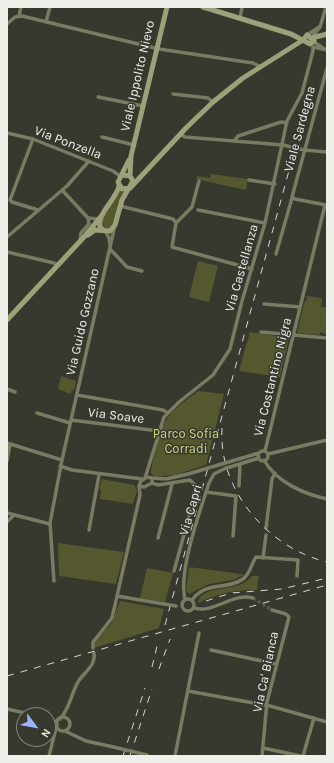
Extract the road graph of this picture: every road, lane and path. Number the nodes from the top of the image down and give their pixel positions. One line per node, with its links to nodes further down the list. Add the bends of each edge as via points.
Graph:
1 (21, 7): 7 (street)
2 (50, 7): 9 (street)
3 (202, 7): 8 (main road)
4 (242, 7): 8 (street)
5 (326, 7): 13 (street, via 321,24)
6 (165, 9): 14 (main road, Viale Ippolito Nievo)
7 (19, 16): 9 (street); 10 (street)
8 (240, 18): 11 (main road)
9 (46, 22): 14 (street)
10 (7, 24)
11 (293, 35): 13 (main road); 15 (main road)
12 (325, 35): 13 (main road)
13 (309, 40): 15 (main road); 16 (street); 17 (main road); 25 (street, Via Castellanza, via 313,51 302,93)
14 (156, 48): 18 (street, via 253,63); 24 (main road, Viale Ippolito Nievo)
15 (291, 48): 17 (main road)
16 (327, 50)
17 (285, 52): 18 (main road)
18 (261, 67): 23 (main road)
19 (327, 68): 20 (street, Viale Sardegna)
20 (325, 83): 33 (street, Viale Sardegna)
21 (173, 94): 23 (street, via 208,98)
22 (98, 97): 24 (street)
23 (213, 102): 27 (main road)
24 (143, 106): 31 (main road, Viale Ippolito Nievo)
25 (287, 123): 30 (street, via 281,122 236,137); 32 (street, Via Castellanza)
26 (7, 133): 29 (street, Via Ponzella)
27 (180, 134): 30 (street, via 185,137); 37 (main road)
28 (102, 137): 31 (street, Viale Ippolito Nievo)
29 (33, 139): 36 (street, Via Ponzella); 49 (street, via 10,200)
30 (234, 141): 32 (street)
31 (134, 145): 35 (main road, Viale Ippolito Nievo)
32 (283, 145): 33 (street); 42 (street, Via Castellanza)
33 (304, 150): 34 (street); 46 (street, Viale Sardegna)
34 (327, 152)
35 (131, 156): 38 (main road, Viale Ippolito Nievo); 39 (main road, Viale Ippolito Nievo)
36 (89, 161): 38 (street, Via Ponzella); 45 (street)
37 (149, 167): 39 (main road, via 138,177); 44 (main road)
38 (121, 176): 39 (main road); 43 (main road, via 118,180)
39 (131, 177): 44 (main road)
40 (249, 180): 42 (street)
41 (199, 181): 54 (street, via 192,207)
42 (275, 184): 55 (street, Via Castellanza)
43 (119, 186): 44 (main road, via 124,190); 51 (main road, via 116,196)
44 (131, 187): 48 (main road)
45 (62, 190): 49 (street); 52 (street)
46 (292, 197): 47 (street); 62 (street, Viale Sardegna)
47 (326, 205): 67 (street, Via Costantino Nigra)
48 (120, 206): 54 (street); 56 (main road)
49 (38, 210): 58 (street)
50 (198, 210): 55 (street)
51 (103, 214): 53 (main road); 57 (main road, via 99,223)
52 (88, 218): 53 (street); 59 (street, via 89,224 81,233)
53 (98, 219): 59 (main road)
54 (176, 222): 64 (street, via 171,245 173,249)
55 (265, 223): 64 (street, Via Castellanza)
56 (115, 225): 57 (main road, via 111,231); 60 (street, Via Guido Gozzano)
57 (104, 231): 59 (main road, via 94,231); 60 (street, via 109,238)
58 (7, 237)
59 (82, 240): 63 (main road)
60 (110, 249): 65 (street, via 126,267); 74 (street, Via Guido Gozzano)
61 (7, 252): 63 (street)
62 (276, 254)
63 (58, 265): 68 (main road)
64 (252, 269): 76 (street, Via Castellanza, via 229,351 212,377)
65 (142, 271)
66 (264, 304): 67 (street, Via Costantino Nigra)
67 (300, 307): 70 (street, Via Costantino Nigra)
68 (7, 320)
69 (261, 332): 70 (street)
70 (293, 336): 71 (street); 81 (street, Via Costantino Nigra)
71 (327, 338)
72 (7, 389): 73 (street)
73 (15, 392)
74 (77, 395): 76 (street); 77 (street, Via Guido Gozzano)
75 (37, 412): 77 (street)
76 (168, 413): 78 (street, Via Castellanza)
77 (70, 421): 78 (street, Via Soave); 83 (street, Via Guido Gozzano)
78 (159, 431): 88 (street, Via Castellanza)
79 (327, 440): 81 (street)
80 (9, 443): 83 (street); 85 (street)
81 (266, 453): 82 (street); 84 (street, via 267,458)
82 (259, 456): 84 (street); 86 (street, Via Capri); 93 (street, bridge, via 188,474)
83 (62, 460): 87 (street, Via Guido Gozzano)
84 (264, 460): 89 (street)
85 (7, 461)
86 (240, 464): 96 (street); 98 (street, Via Capri, via 213,476)
87 (60, 466): 90 (street); 104 (street, Via Guido Gozzano)
88 (148, 470): 92 (street, Via Castellanza); 93 (street)
89 (275, 473): 100 (street, via 301,490); 105 (street)
90 (98, 475): 91 (street); 106 (street)
91 (129, 479): 92 (street); 95 (street)
92 (143, 479): 93 (street); 95 (street, Via Castellanza)
93 (151, 480): 94 (street, via 157,485); 97 (street)
94 (172, 484): 109 (street); 111 (street, via 190,480 196,486)
95 (139, 485): 97 (street); 99 (street)
96 (238, 486)
97 (144, 488): 99 (street)
98 (206, 492): 108 (street, via 236,496); 116 (street, Via Capri, via 185,568)
99 (140, 495): 114 (street)
100 (327, 499)
101 (7, 513): 102 (street)
102 (14, 515): 103 (street); 104 (street)
103 (7, 522)
104 (50, 524): 113 (street, Via Guido Gozzano)
105 (266, 528)
106 (89, 530)
107 (266, 535): 110 (street)
108 (233, 536)
109 (158, 538)
110 (263, 558): 112 (street, via 298,560); 117 (street, via 256,558 250,573 243,579 204,589)
111 (174, 571)
112 (297, 576)
113 (54, 581)
114 (117, 596): 118 (street, bridge); 122 (street, via 112,620 93,642)
115 (253, 598): 119 (street, via 242,598 208,608)
116 (185, 600): 117 (street); 118 (street)
117 (192, 600): 119 (street)
118 (182, 607): 119 (street, via 188,611)
119 (194, 608)
120 (272, 610): 125 (street, Via Ca' Bianca, via 288,616)
121 (199, 633): 126 (street)
122 (93, 648)
123 (211, 650): 125 (street)
124 (94, 653): 128 (street, via 94,662 77,682)
125 (276, 664): 127 (street, Via Ca' Bianca)
126 (188, 691): 127 (street); 141 (street)
127 (267, 705): 129 (street); 139 (street, Via Ca' Bianca)
128 (66, 710): 130 (street); 131 (street)
129 (314, 718): 132 (street); 143 (street)
130 (60, 719): 131 (street); 133 (street)
131 (67, 719): 134 (street)
132 (327, 722)
133 (57, 723): 135 (street); 136 (street, via 58,728)
134 (70, 725): 136 (street); 137 (street)
135 (56, 728)
136 (63, 731): 137 (street); 138 (street)
137 (76, 735): 140 (street, bridge, via 86,741)
138 (56, 736)
139 (263, 748): 142 (street, Via Ca' Bianca); 143 (street)
140 (152, 756)
141 (175, 756)
142 (262, 756)
143 (302, 756)

